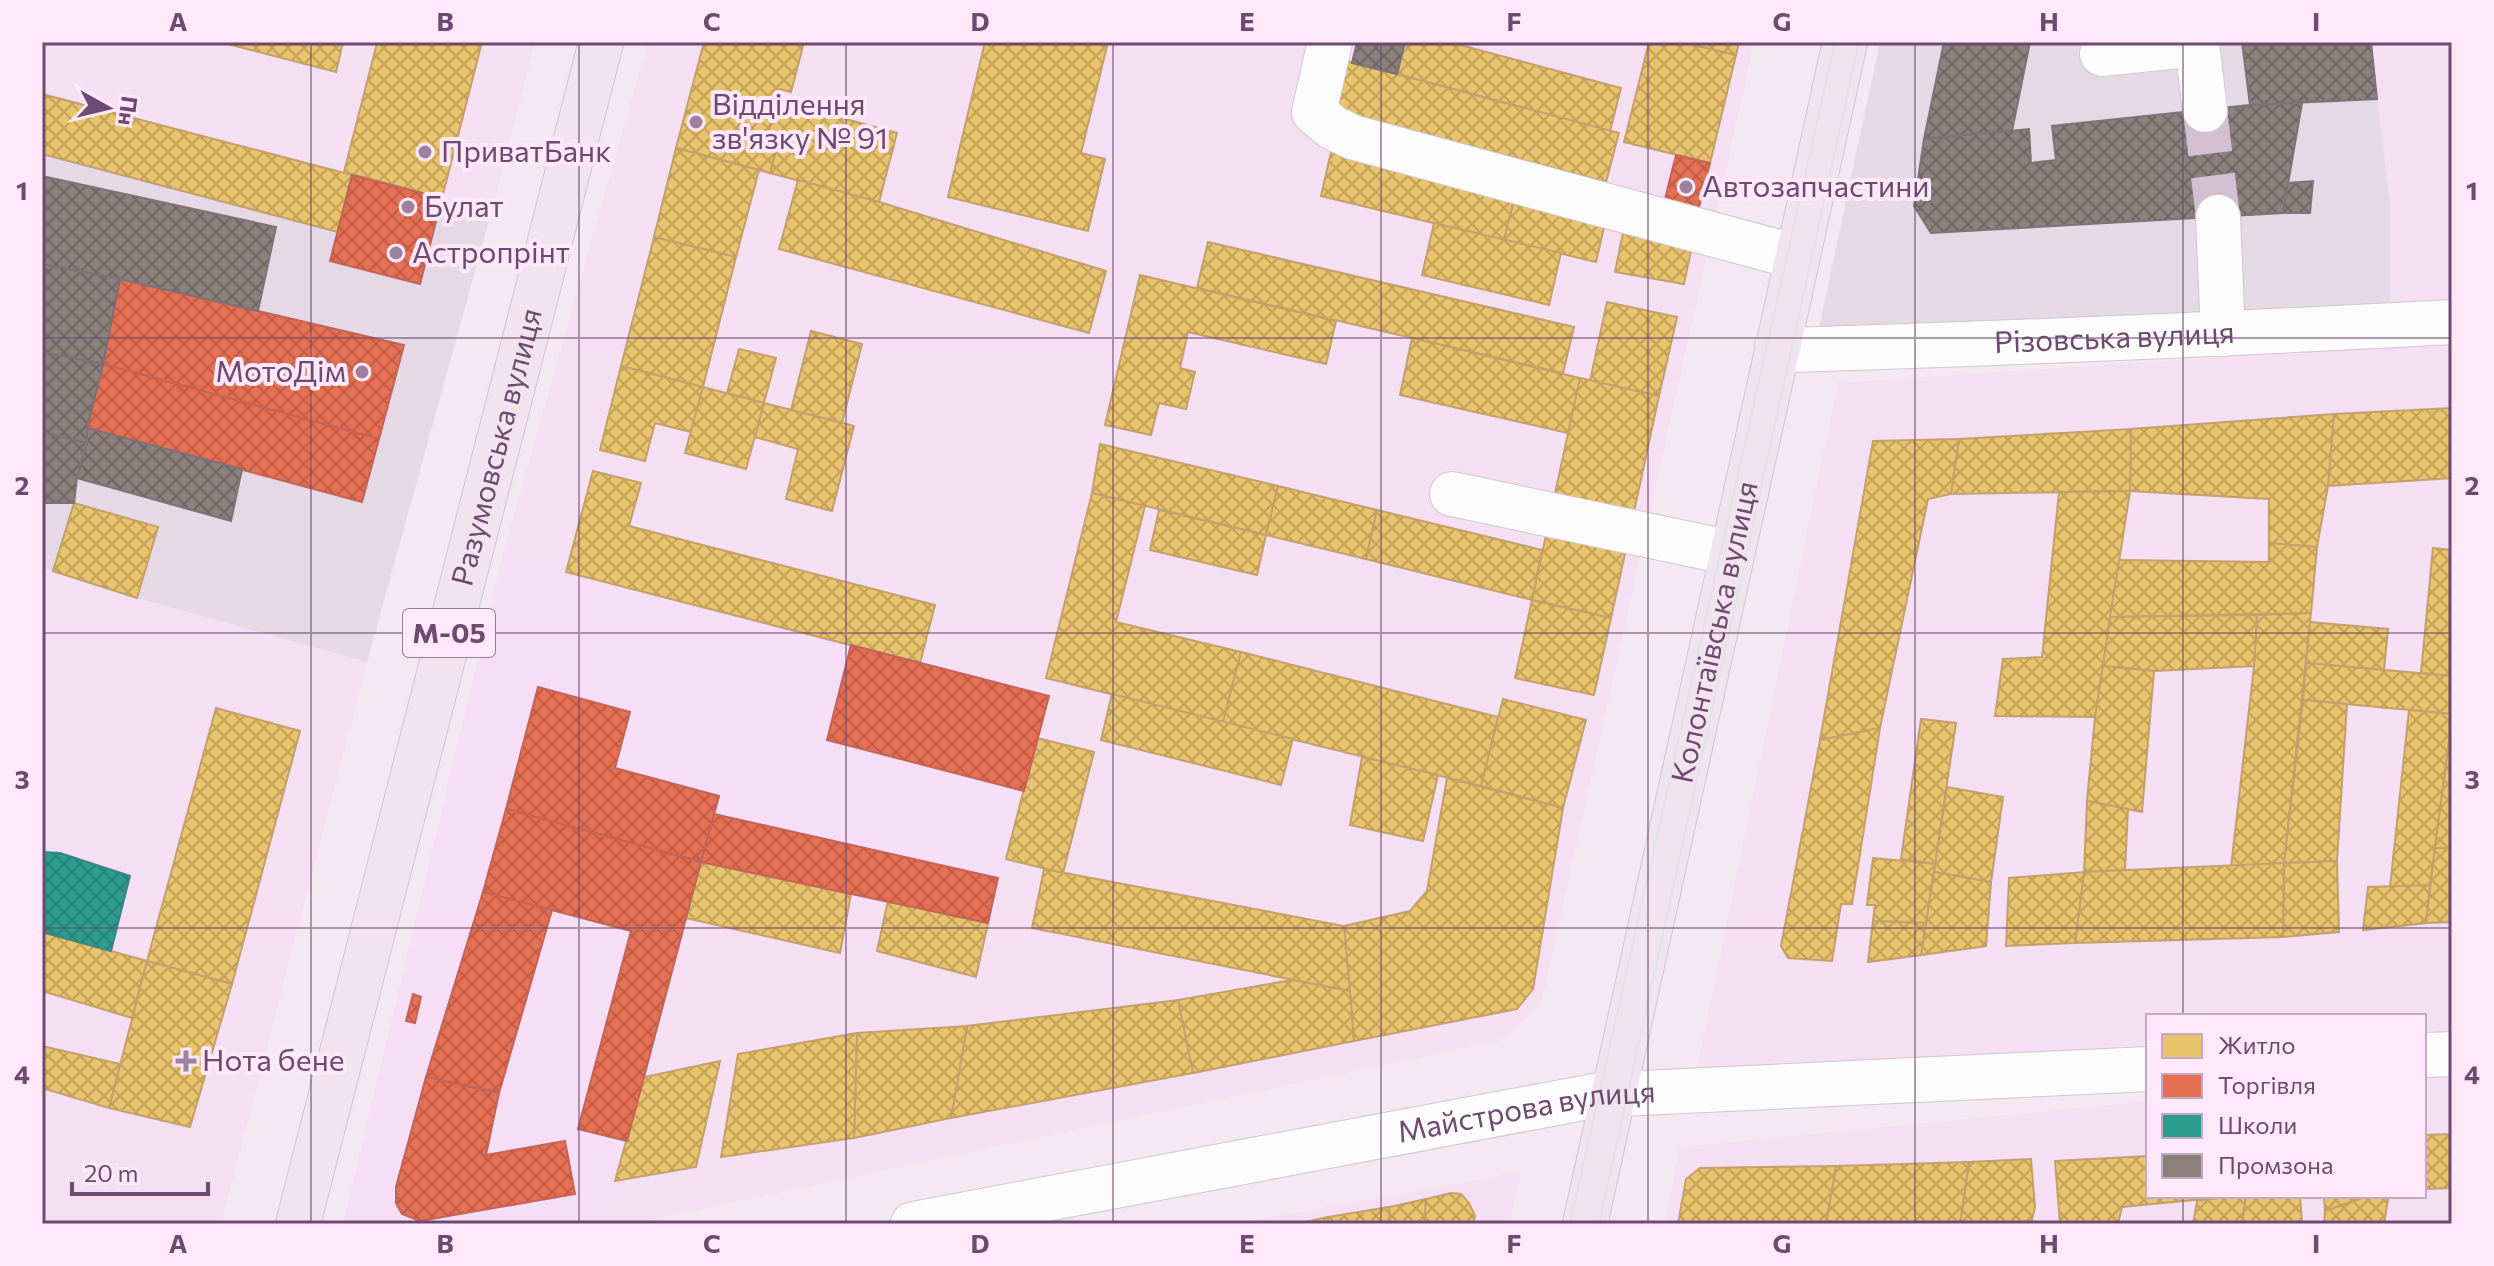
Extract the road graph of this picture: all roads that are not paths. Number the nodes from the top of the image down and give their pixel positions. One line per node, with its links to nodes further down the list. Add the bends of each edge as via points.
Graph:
1 (601, 42): 17 (main road, Разумовська вулиця / М-05)
2 (1330, 42): 7 (street, via 1314,112 1352,137)
3 (1845, 42): 7 (main road, Колонтаївська вулиця)
4 (2102, 54): 5 (street, via 2197,44)
5 (2205, 110)
6 (2218, 217): 9 (street)
7 (1797, 257): 10 (main road, Колонтаївська вулиця)
8 (2452, 322): 9 (street, Різовська вулиця)
9 (2223, 334): 10 (street, Різовська вулиця)
10 (1777, 347): 12 (main road, Колонтаївська вулиця)
11 (1452, 494): 12 (street)
12 (1732, 553): 16 (main road, Колонтаївська вулиця)
13 (2452, 1054): 14 (street)
14 (2426, 1055)
15 (2146, 1069): 16 (street, Майстрова вулиця)
16 (1615, 1095): 18 (street, Майстрова вулиця); 19 (main road, Колонтаївська вулиця)
17 (298, 1224)
18 (913, 1224)
19 (1585, 1224)

